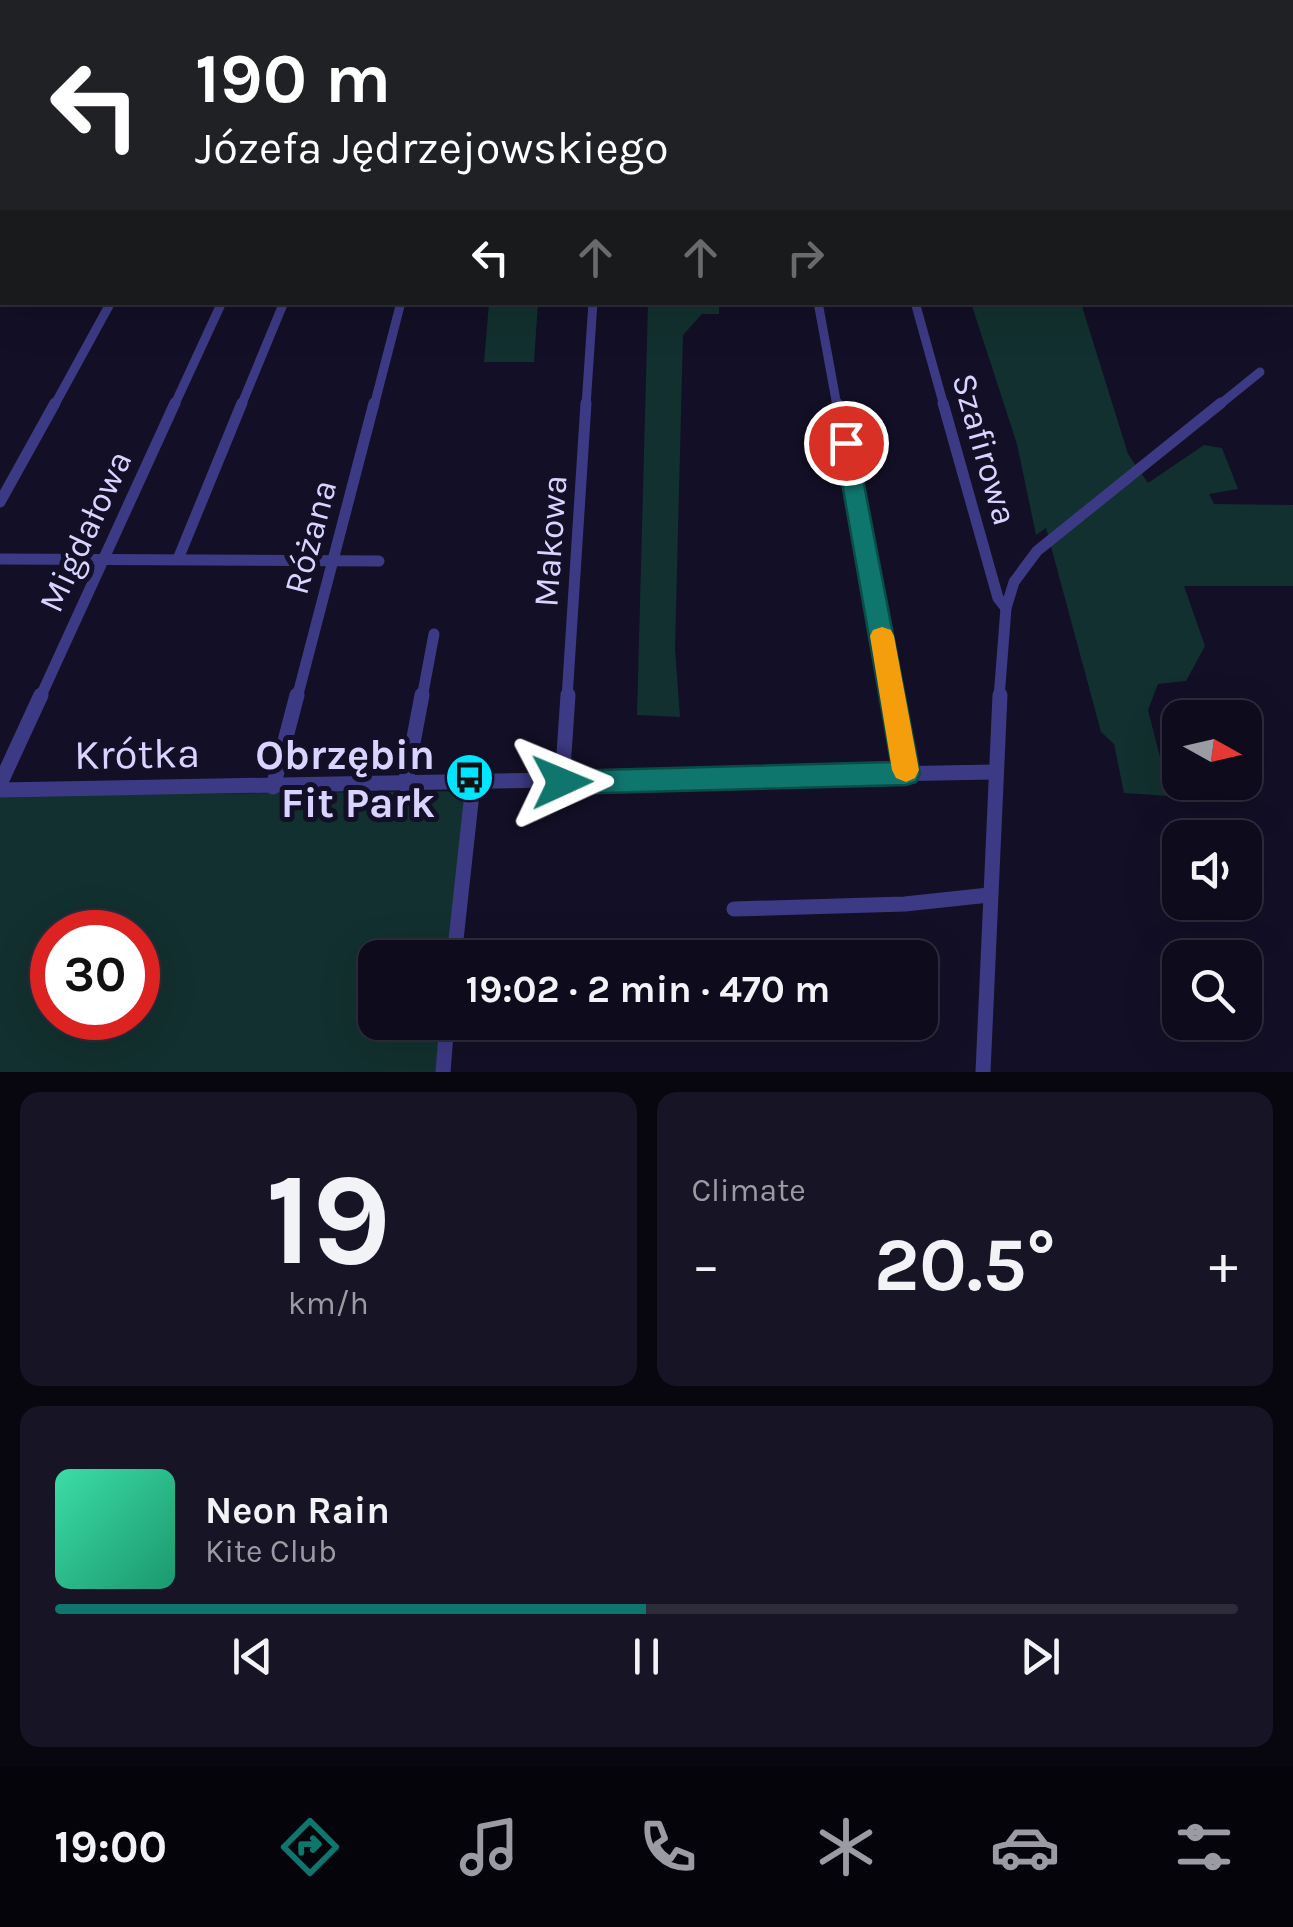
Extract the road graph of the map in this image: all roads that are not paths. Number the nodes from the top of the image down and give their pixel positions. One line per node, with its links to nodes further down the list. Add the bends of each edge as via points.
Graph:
1 (109, 305): 9 (street)
2 (221, 305): 12 (street, Migdałowa)
3 (283, 305): 11 (street)
4 (400, 305): 13 (street, Różana)
5 (593, 305): 19 (street, Makowa)
6 (819, 305): 18 (street)
7 (916, 305): 15 (street, Szafirowa)
8 (1260, 372): 15 (street, via 1037,552 1014,582)
9 (0, 502)
10 (0, 559): 12 (street)
11 (178, 559): 12 (street); 13 (street)
12 (102, 560): 23 (street, Migdałowa)
13 (331, 561): 14 (street); 22 (street, Różana)
14 (380, 561)
15 (1006, 608): 17 (street)
16 (434, 634): 21 (street)
17 (994, 772): 18 (street, Krótka); 24 (street)
18 (906, 774): 19 (street, Krótka)
19 (562, 782): 20 (street, Krótka)
20 (473, 784): 21 (street, Krótka); 26 (street)
21 (405, 785): 22 (street, Krótka)
22 (273, 786): 23 (street, Krótka)
23 (0, 787)
24 (990, 895): 25 (street); 29 (street)
25 (734, 909)
26 (456, 940)
27 (446, 1040): 28 (street)
28 (443, 1072)
29 (983, 1072)

